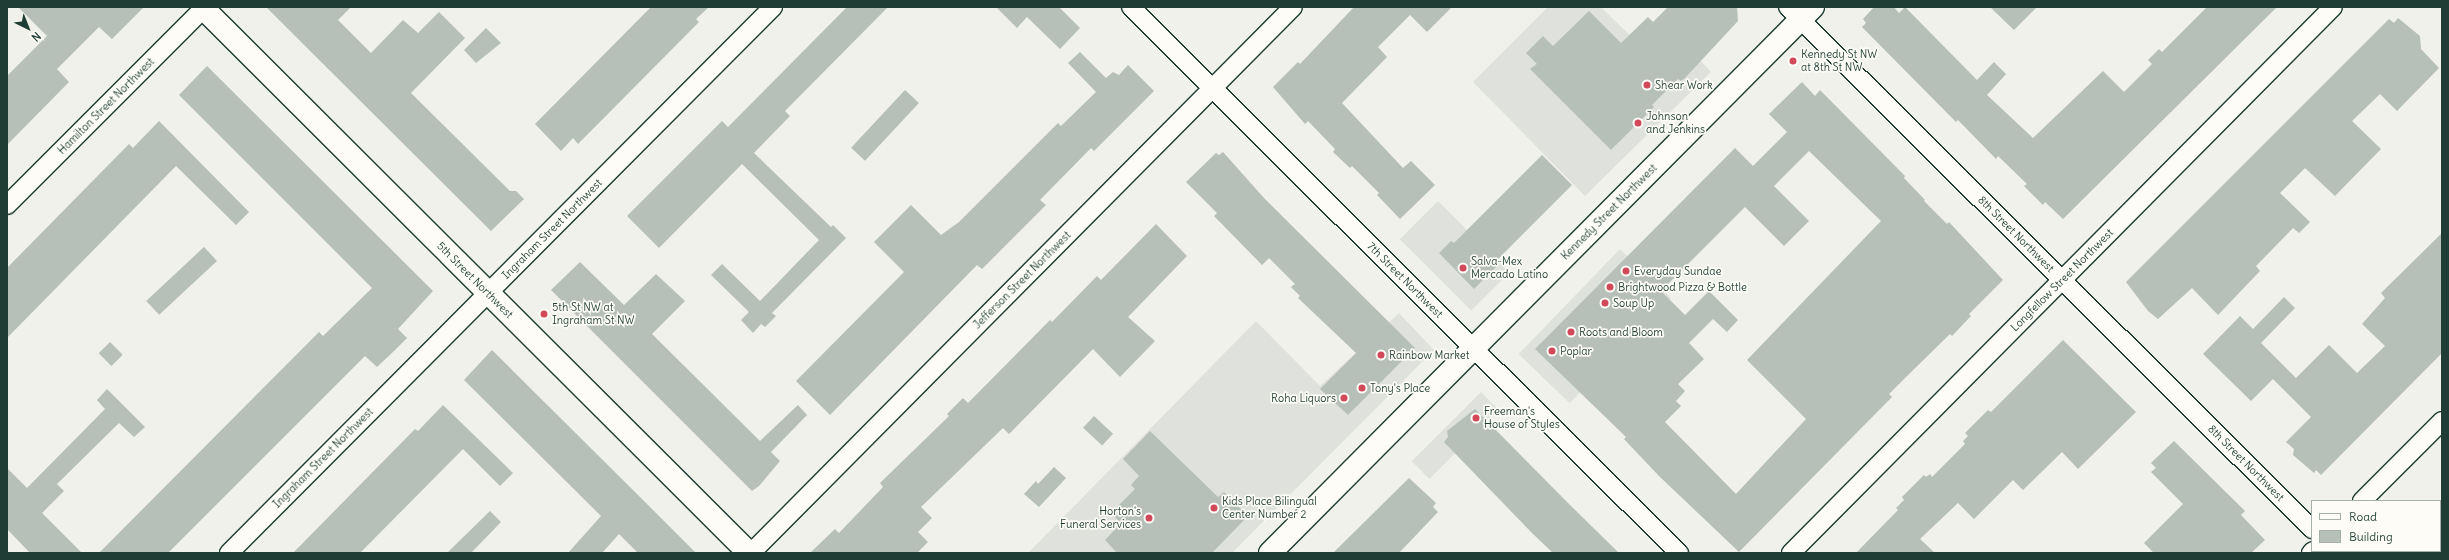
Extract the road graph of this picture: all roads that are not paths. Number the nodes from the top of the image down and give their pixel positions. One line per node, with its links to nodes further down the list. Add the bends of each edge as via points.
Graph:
1 (773, 7): 10 (street, Ingraham Street Northwest)
2 (1131, 7): 7 (street, 7th Street Northwest)
3 (1293, 7): 7 (street, Jefferson Street Northwest)
4 (2333, 7): 9 (street, Longfellow Street Northwest)
5 (203, 8): 8 (street, Hamilton Street Northwest); 10 (street, 5th Street Northwest)
6 (1801, 11): 9 (street, 8th Street Northwest); 11 (street, Kennedy Street Northwest)
7 (1212, 88): 11 (street, 7th Street Northwest); 16 (street, Jefferson Street Northwest)
8 (7, 206)
9 (2062, 280): 14 (street, 8th Street Northwest); 19 (street, Longfellow Street Northwest)
10 (488, 293): 15 (street, Ingraham Street Northwest); 16 (street, 5th Street Northwest)
11 (1474, 348): 17 (street, Kennedy Street Northwest); 18 (street, 7th Street Northwest)
12 (2442, 421): 13 (street)
13 (2363, 500)
14 (2311, 528)
15 (229, 553)
16 (750, 553)
17 (1270, 553)
18 (1679, 553)
19 (1791, 553)

